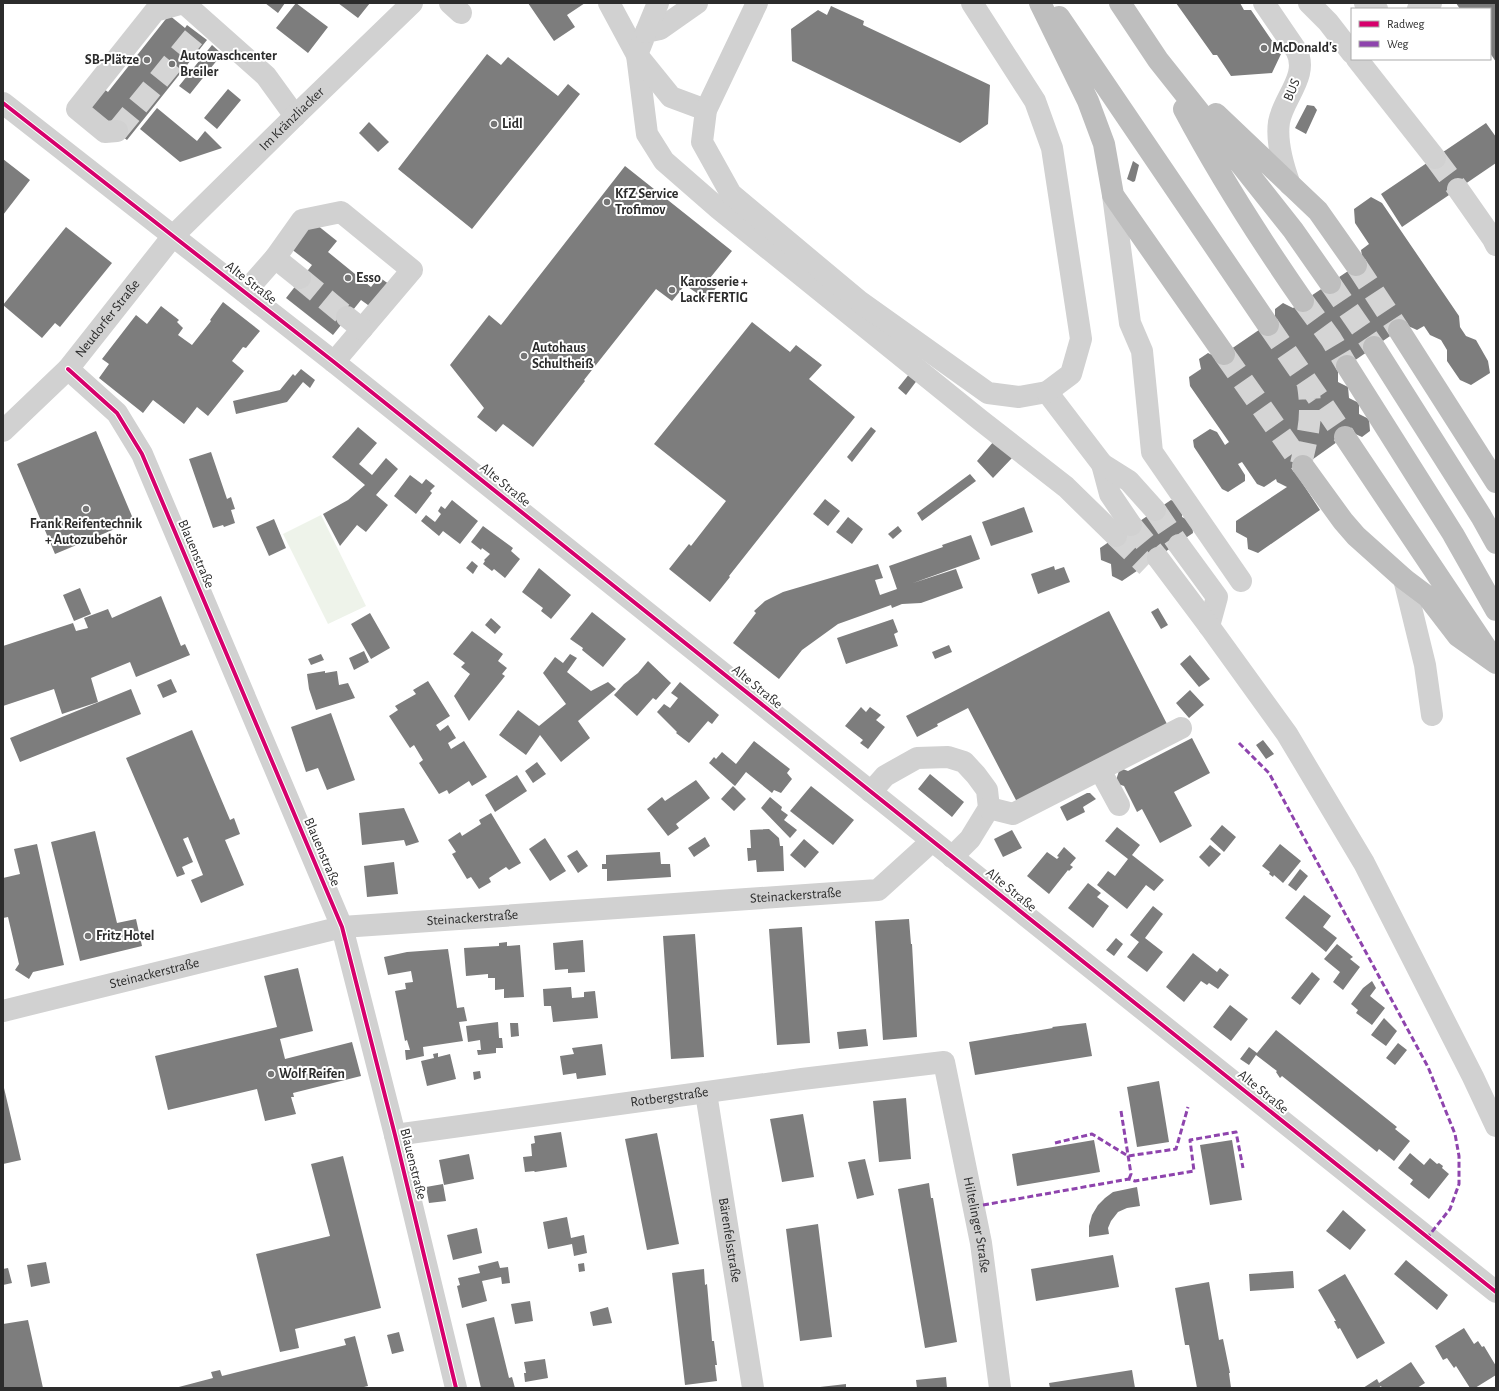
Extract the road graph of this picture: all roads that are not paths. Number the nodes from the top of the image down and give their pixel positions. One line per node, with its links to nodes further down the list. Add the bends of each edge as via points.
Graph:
1 (184, 3): 26 (street, via 203,29 266,76); 27 (street, via 155,11 77,109 105,132)
2 (412, 3): 26 (street, Im Kränzliacker)
3 (609, 3): 21 (street)
4 (658, 3): 19 (street)
5 (698, 3): 19 (street, via 660,29)
6 (757, 3): 25 (street)
7 (972, 3): 47 (street, via 1035,101 1052,148 1081,339 1071,374)
8 (1040, 3): 31 (highway, via 1088,101 1104,144)
9 (1049, 3): 40 (highway)
10 (1120, 3): 22 (highway)
11 (1264, 3): 29 (street, BUS, via 1300,58 1299,74 1279,122 1282,159)
12 (1309, 3): 18 (street)
13 (1318, 3): 18 (street)
14 (1365, 3): 16 (street)
15 (1431, 3): 17 (street)
16 (1375, 8)
17 (1421, 8)
18 (1328, 22): 20 (street)
19 (646, 32): 21 (street)
20 (1351, 52)
21 (637, 55): 25 (street, via 671,97); 50 (street, via 647,134 664,161 719,209 973,414 1123,530)
22 (1158, 60): 29 (highway); 37 (highway, via 1293,230); 39 (highway, via 1199,137 1269,252)
23 (1358, 60): 28 (street)
24 (3, 103): 32 (street, Alte Straße)
25 (706, 110): 47 (street, via 702,142 731,194 858,301 988,393 1019,397)
26 (295, 116): 32 (street, Im Kränzliacker)
27 (117, 131)
28 (1435, 158)
29 (1290, 185): 35 (highway, via 1318,211)
30 (1458, 189): 33 (street)
31 (1112, 195): 43 (highway); 58 (street, via 1130,323 1142,351 1152,452)
32 (173, 236): 38 (street, Alte Straße); 46 (street, Neudorfer Straße)
33 (1496, 245)
34 (275, 258): 36 (street); 38 (street); 44 (street, via 302,220 341,212 412,270 354,323)
35 (1356, 265)
36 (300, 278)
37 (1330, 283)
38 (245, 292): 44 (street, Alte Straße)
39 (1303, 301)
40 (1268, 325)
41 (1398, 330): 52 (highway)
42 (1374, 347): 54 (highway)
43 (1224, 354)
44 (334, 362): 65 (street, Alte Straße)
45 (1347, 366): 59 (highway, via 1453,534)
46 (68, 369): 48 (street, Neudorfer Straße); 70 (street, Blauenstraße, via 117,413 142,454)
47 (1046, 392): 50 (street)
48 (3, 431)
49 (1345, 437): 61 (highway)
50 (1102, 464): 53 (street, via 1129,481)
51 (1303, 466): 57 (highway, via 1356,536)
52 (1496, 482)
53 (1155, 510)
54 (1496, 543)
55 (1178, 545): 60 (street, via 1217,597)
56 (1153, 562): 60 (street)
57 (1404, 580): 61 (highway, via 1428,596 1458,636); 62 (street, via 1425,665)
58 (1241, 581)
59 (1496, 610)
60 (1209, 626): 74 (street, via 1287,734 1364,863)
61 (1496, 663)
62 (1432, 715)
63 (1181, 728): 64 (street)
64 (1100, 770): 66 (street); 67 (street, via 1013,814)
65 (871, 792): 67 (street, via 885,776 917,758 948,757 964,762 976,775 987,790); 68 (street, Alte Straße)
66 (1119, 805)
67 (989, 808): 69 (street, via 970,839)
68 (932, 841): 69 (street, Alte Straße); 70 (street, Steinackerstraße, via 878,890)
69 (952, 857): 76 (street, Alte Straße)
70 (342, 927): 71 (street, Steinackerstraße); 75 (street, Blauenstraße)
71 (3, 1011)
72 (944, 1062): 73 (street, Rotbergstraße); 79 (street, Hiltelinger Straße, via 981,1243)
73 (706, 1093): 75 (street, Rotbergstraße); 78 (street, Bärenfelsstraße)
74 (1496, 1126)
75 (395, 1135): 77 (street, Blauenstraße)
76 (1496, 1292)
77 (456, 1388)
78 (753, 1388)
79 (1000, 1388)

